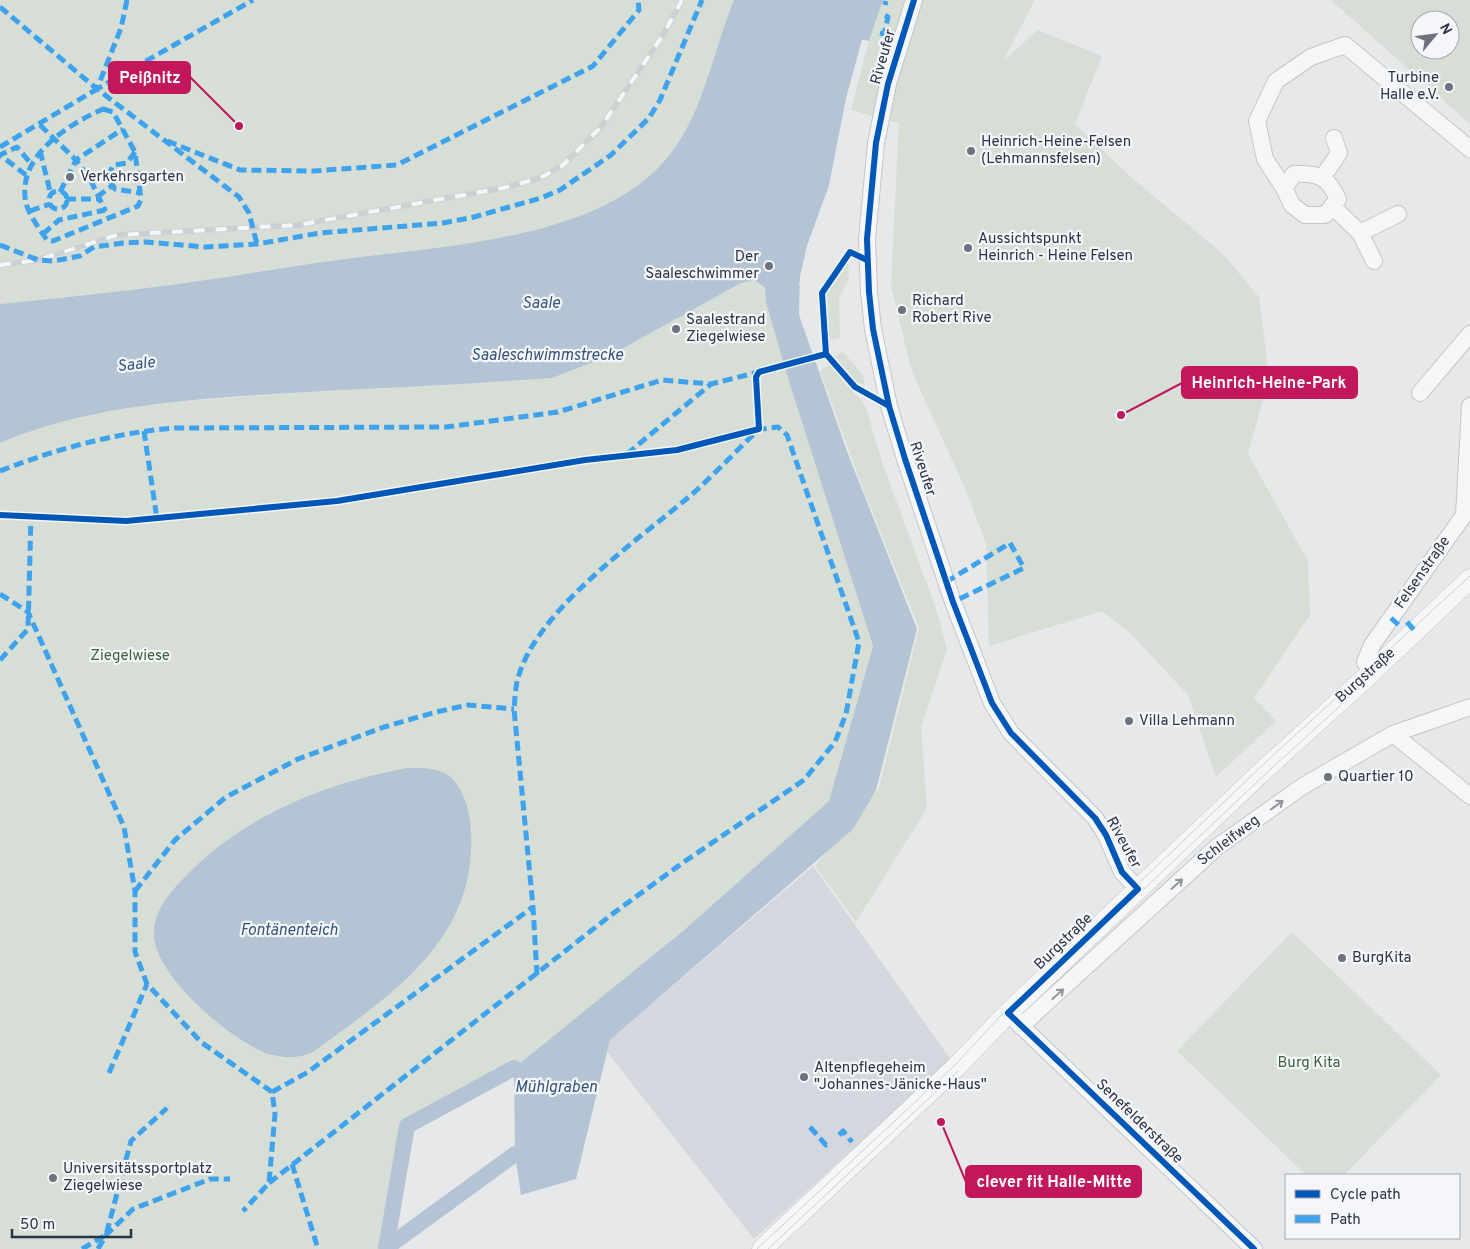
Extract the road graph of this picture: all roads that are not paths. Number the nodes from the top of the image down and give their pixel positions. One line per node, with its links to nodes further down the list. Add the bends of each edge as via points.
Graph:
1 (914, 0): 18 (street, Riveufer, via 888,84 876,143 867,239 873,329 889,406 951,595 996,711 1011,733 1095,818 1122,872)
2 (1334, 138): 4 (street, via 1339,153)
3 (1470, 149): 5 (street, via 1345,45 1311,57 1276,81 1258,121 1266,159)
4 (1322, 178): 5 (street, via 1313,173 1294,174); 6 (street, via 1330,182 1338,199)
5 (1284, 188): 6 (street, via 1292,205 1305,216 1325,215)
6 (1332, 206): 8 (street)
7 (1398, 214): 8 (street)
8 (1360, 233): 9 (street)
9 (1374, 261)
10 (1470, 334): 11 (street)
11 (1420, 393)
12 (1470, 406): 14 (street, Felsenstraße, via 1464,515 1372,646 1365,662)
13 (1470, 580): 14 (street, Burgstraße)
14 (1371, 673): 18 (street, Burgstraße)
15 (1470, 706): 16 (street, Schleifweg)
16 (1393, 734): 17 (street); 19 (street, Schleifweg, one-way to 16, via 1217,847 1311,780)
17 (1470, 796)
18 (1138, 889): 19 (street, Burgstraße)
19 (1014, 1020): 20 (street, Burgstraße, via 956,1067); 21 (street, Senefelderstraße)
20 (762, 1249)
21 (1254, 1249)

